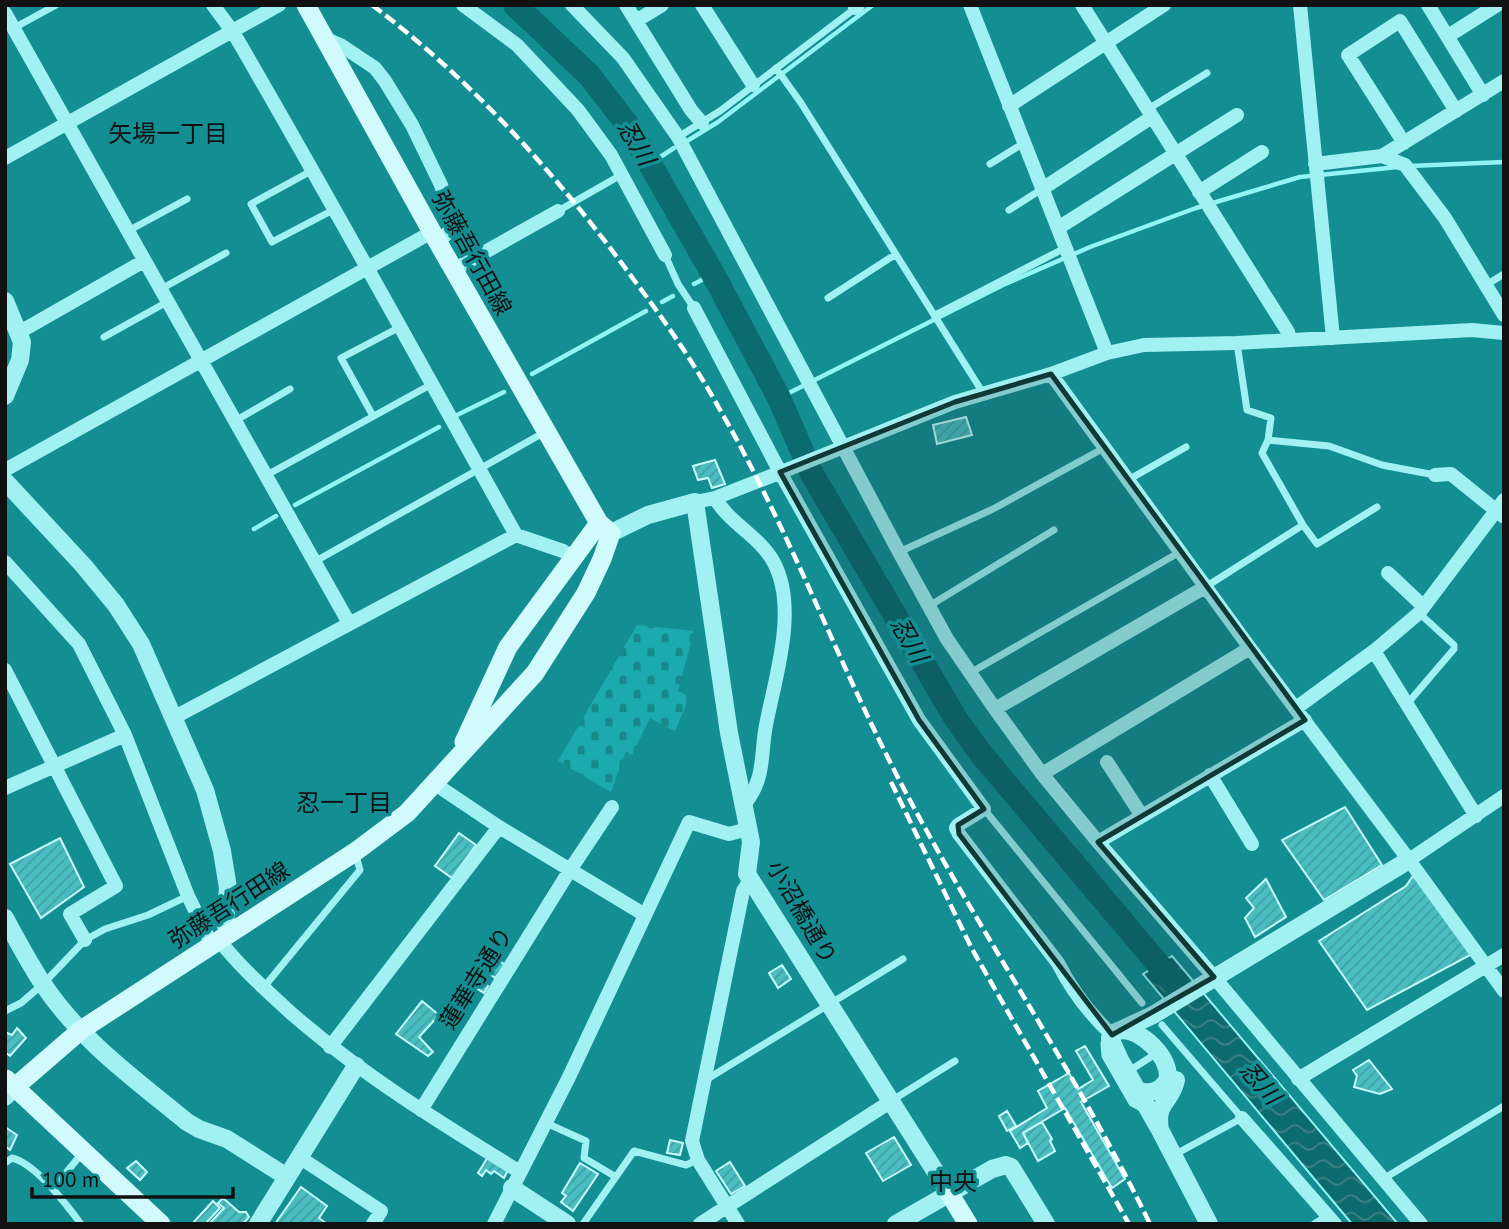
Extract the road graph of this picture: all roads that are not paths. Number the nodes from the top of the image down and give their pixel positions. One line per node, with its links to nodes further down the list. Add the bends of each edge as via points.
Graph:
1 (56, 5): 19 (lane)
2 (213, 5): 20 (street)
3 (279, 5): 20 (street)
4 (306, 5): 22 (main road, 弥藤吾行田線)
5 (463, 5): 45 (street, via 517,45 578,110)
6 (572, 5): 35 (street, via 623,58)
7 (626, 5): 18 (street)
8 (662, 5): 18 (street)
9 (702, 5): 27 (street)
10 (970, 5): 29 (street)
11 (1082, 5): 23 (street)
12 (1164, 5): 23 (street)
13 (1300, 5): 43 (street)
14 (1428, 5): 21 (street)
15 (1497, 5): 21 (street)
16 (856, 6): 24 (lane)
17 (5, 13): 19 (street)
18 (636, 21): 34 (street)
19 (14, 28): 33 (street)
20 (233, 32): 33 (street); 44 (street)
21 (1448, 36): 28 (street)
22 (324, 38): 54 (main road, 弥藤吾行田線); 54 (street, via 375,68 412,125 455,227)
23 (1106, 43): 29 (street); 31 (street)
24 (776, 68): 27 (lane); 57 (lane)
25 (1207, 74): 31 (lane)
26 (1504, 81): 28 (street)
27 (753, 85): 34 (lane)
28 (1483, 95): 30 (street)
29 (1009, 106): 36 (street)
30 (1456, 111): 37 (street); 37 (street, via 1400,21 1348,55)
31 (1150, 113): 39 (street); 46 (street)
32 (1237, 115): 39 (street)
33 (67, 123): 41 (street); 53 (street)
34 (702, 123): 35 (lane)
35 (678, 137): 90 (street)
36 (1024, 143): 42 (lane); 46 (street)
37 (1404, 143): 40 (street)
38 (1262, 152): 47 (street)
39 (1176, 155): 47 (street); 52 (street)
40 (1382, 156): 43 (street); 63 (street, via 1405,165 1445,218)
41 (5, 158)
42 (990, 164)
43 (1315, 164): 74 (street)
44 (313, 170): 49 (street); 49 (lane, via 251,204 272,242)
45 (621, 175): 50 (lane); 58 (street)
46 (1042, 188): 51 (lane); 52 (street)
47 (1199, 192): 75 (street)
48 (187, 199): 53 (lane)
49 (336, 208): 60 (street)
50 (558, 211): 61 (street)
51 (1009, 211)
52 (1058, 228): 55 (street)
53 (128, 232): 59 (street)
54 (434, 237): 60 (street); 61 (main road, 弥藤吾行田線)
55 (1065, 248): 69 (lane); 77 (street)
56 (226, 253): 64 (lane)
57 (896, 254): 65 (lane); 69 (lane)
58 (664, 255): 67 (lane)
59 (144, 261): 64 (street); 71 (street)
60 (367, 268): 70 (street); 78 (street)
61 (453, 270): 86 (main road, 弥藤吾行田線)
62 (1504, 274): 63 (lane)
63 (1486, 286): 68 (street)
64 (164, 296): 73 (lane); 78 (street)
65 (828, 298)
66 (5, 301): 71 (street)
67 (694, 308): 93 (street)
68 (1504, 315)
69 (935, 316): 82 (lane)
70 (400, 327): 80 (street); 84 (lane, via 341,359)
71 (18, 333): 83 (street, via 20,360)
72 (1504, 333): 74 (street, via 1472,330)
73 (104, 337)
74 (1333, 338): 75 (street)
75 (1290, 339): 76 (street)
76 (1237, 343): 77 (street, via 1144,345); 87 (lane, via 1247,410 1271,418)
77 (1107, 353): 79 (street)
78 (200, 360): 85 (street); 92 (street)
79 (1051, 374): 82 (street); 88 (street)
80 (432, 384): 84 (lane); 91 (street)
81 (290, 390): 85 (lane)
82 (983, 393): 90 (street)
83 (5, 396)
84 (373, 416): 94 (lane)
85 (234, 421): 94 (street)
86 (545, 432): 91 (lane); 103 (main road, 弥藤吾行田線)
87 (1268, 440): 95 (lane, via 1329,446 1382,465); 102 (lane, via 1262,453)
88 (1104, 447): 96 (street); 107 (lane, via 993,509)
89 (1186, 447): 96 (lane)
90 (841, 448): 93 (street); 107 (street)
91 (479, 469): 105 (street); 110 (lane)
92 (5, 470)
93 (782, 472): 98 (street); 136 (street, via 919,720)
94 (265, 475): 110 (street)
95 (1435, 475): 101 (street, via 1451,474)
96 (1128, 480): 106 (street)
97 (5, 481): 123 (street, via 116,605 141,644)
98 (715, 498): 99 (street); 134 (street, via 774,562 784,612 763,765 756,788)
99 (695, 502): 103 (street); 134 (street, 小沼橋通り)
100 (1377, 508): 102 (lane, via 1317,544)
101 (1501, 509): 114 (street)
102 (1303, 525): 112 (lane)
103 (605, 528): 108 (main road, 弥藤吾行田線); 126 (main road, 弥藤吾行田線, via 602,559 586,593 535,673)
104 (1054, 530): 113 (lane)
105 (516, 535): 108 (street); 115 (street)
106 (1180, 551): 112 (street); 119 (lane)
107 (899, 552): 113 (street)
108 (573, 557): 126 (main road, 弥藤吾行田線, via 500,660)
109 (5, 562): 125 (street, via 79,644)
110 (314, 562): 115 (street)
111 (1388, 573): 114 (street)
112 (1207, 586): 116 (street); 122 (street)
113 (929, 606): 119 (street)
114 (1421, 609): 117 (street); 120 (lane, via 1454,649)
115 (349, 622): 123 (street)
116 (1250, 648): 121 (street); 129 (street)
117 (1374, 651): 120 (street); 121 (street)
118 (5, 670): 128 (street)
119 (970, 673): 122 (street)
120 (1407, 704): 138 (street)
121 (1296, 708): 124 (street)
122 (995, 709): 129 (street)
123 (173, 718): 151 (street, via 205,790 222,850 228,888)
124 (1305, 720): 130 (street); 144 (street)
125 (125, 735): 128 (street); 147 (street)
126 (459, 753): 131 (main road, 弥藤吾行田線)
127 (1107, 762): 137 (street)
128 (56, 765): 132 (street); 150 (street, via 116,886 70,914)
129 (1042, 774): 141 (street)
130 (1210, 775): 137 (street); 142 (street)
131 (435, 784): 139 (street); 143 (main road, 弥藤吾行田線, via 407,813)
132 (5, 788)
133 (1504, 796): 138 (street)
134 (743, 806): 140 (street, 小沼橋通り)
135 (612, 807): 145 (street, 蓮華寺通り)
136 (984, 809): 161 (lane); 163 (street, via 958,825 959,834 1095,1016)
137 (1142, 816): 141 (street)
138 (1476, 816): 144 (street)
139 (499, 827): 145 (street); 164 (street)
140 (748, 830): 146 (street, 小沼橋通り, via 751,842 746,869); 148 (street, via 729,834 689,822)
141 (1098, 842): 155 (street)
142 (1252, 844)
143 (355, 852): 151 (main road, 弥藤吾行田線); 157 (lane, via 360,870)
144 (1409, 860): 154 (street); 155 (street)
145 (570, 870): 148 (street); 175 (street, 蓮華寺通り)
146 (750, 880): 159 (street, 小沼橋通り); 170 (street, via 743,891)
147 (188, 896): 150 (lane); 151 (street)
148 (645, 915): 178 (street)
149 (5, 918): 156 (street)
150 (85, 940): 156 (lane)
151 (220, 940): 157 (street); 162 (main road, 弥藤吾行田線)
152 (1504, 955): 154 (street)
153 (903, 959): 159 (lane)
154 (1485, 966): 158 (street); 169 (street)
155 (1212, 978): 161 (street); 169 (street)
156 (43, 984): 160 (lane); 162 (street)
157 (263, 988): 164 (street)
158 (1504, 991)
159 (829, 1005): 170 (lane); 173 (street, 小沼橋通り)
160 (5, 1011)
161 (1153, 1014): 163 (street); 165 (street, via 1146,1032); 177 (lane)
162 (81, 1030): 171 (main road, 弥藤吾行田線); 185 (street, via 187,1122 228,1139)
163 (1114, 1034): 165 (street, via 1133,1032); 168 (street)
164 (330, 1047): 167 (street)
165 (1157, 1052): 168 (lane); 172 (street, via 1169,1073 1167,1083 1156,1091); 179 (street, via 1177,1075 1158,1112)
166 (955, 1061): 173 (lane)
167 (356, 1066): 175 (street); 182 (street)
168 (1122, 1076): 172 (street); 176 (lane, via 1132,1103)
169 (1298, 1079): 188 (street)
170 (702, 1082): 183 (street, via 692,1141)
171 (8, 1087): 180 (main road)
172 (1138, 1091): 176 (street)
173 (890, 1102): 190 (street, 小沼橋通り); 191 (street)
174 (1504, 1106): 188 (lane)
175 (421, 1111): 187 (street)
176 (1147, 1111): 179 (street)
177 (1242, 1118): 181 (lane); 192 (street)
178 (546, 1123): 186 (lane, via 586,1141 584,1158); 187 (street)
179 (1160, 1130): 181 (street)
180 (83, 1151): 189 (lane); 194 (main road)
181 (1173, 1156): 205 (street)
182 (299, 1157): 185 (street); 196 (street, via 381,1211)
183 (698, 1160): 186 (lane, via 686,1165 635,1151); 191 (street)
184 (5, 1163): 189 (lane, via 16,1158)
185 (287, 1177): 195 (street)
186 (616, 1177): 199 (lane)
187 (516, 1180): 197 (street); 198 (street)
188 (1382, 1180): 207 (street)
189 (54, 1188): 193 (lane)
190 (949, 1193): 202 (street); 203 (main road, 小沼橋通り); 204 (street, via 1006,1165)
191 (727, 1207): 200 (street); 201 (street)
192 (1331, 1220): 206 (lane)
193 (80, 1224)
194 (160, 1224)
195 (258, 1224)
196 (373, 1224)
197 (494, 1224)
198 (567, 1224)
199 (583, 1224)
200 (700, 1224)
201 (738, 1224)
202 (896, 1224)
203 (968, 1224)
204 (1046, 1224)
205 (1209, 1224)
206 (1314, 1224)
207 (1421, 1224)

